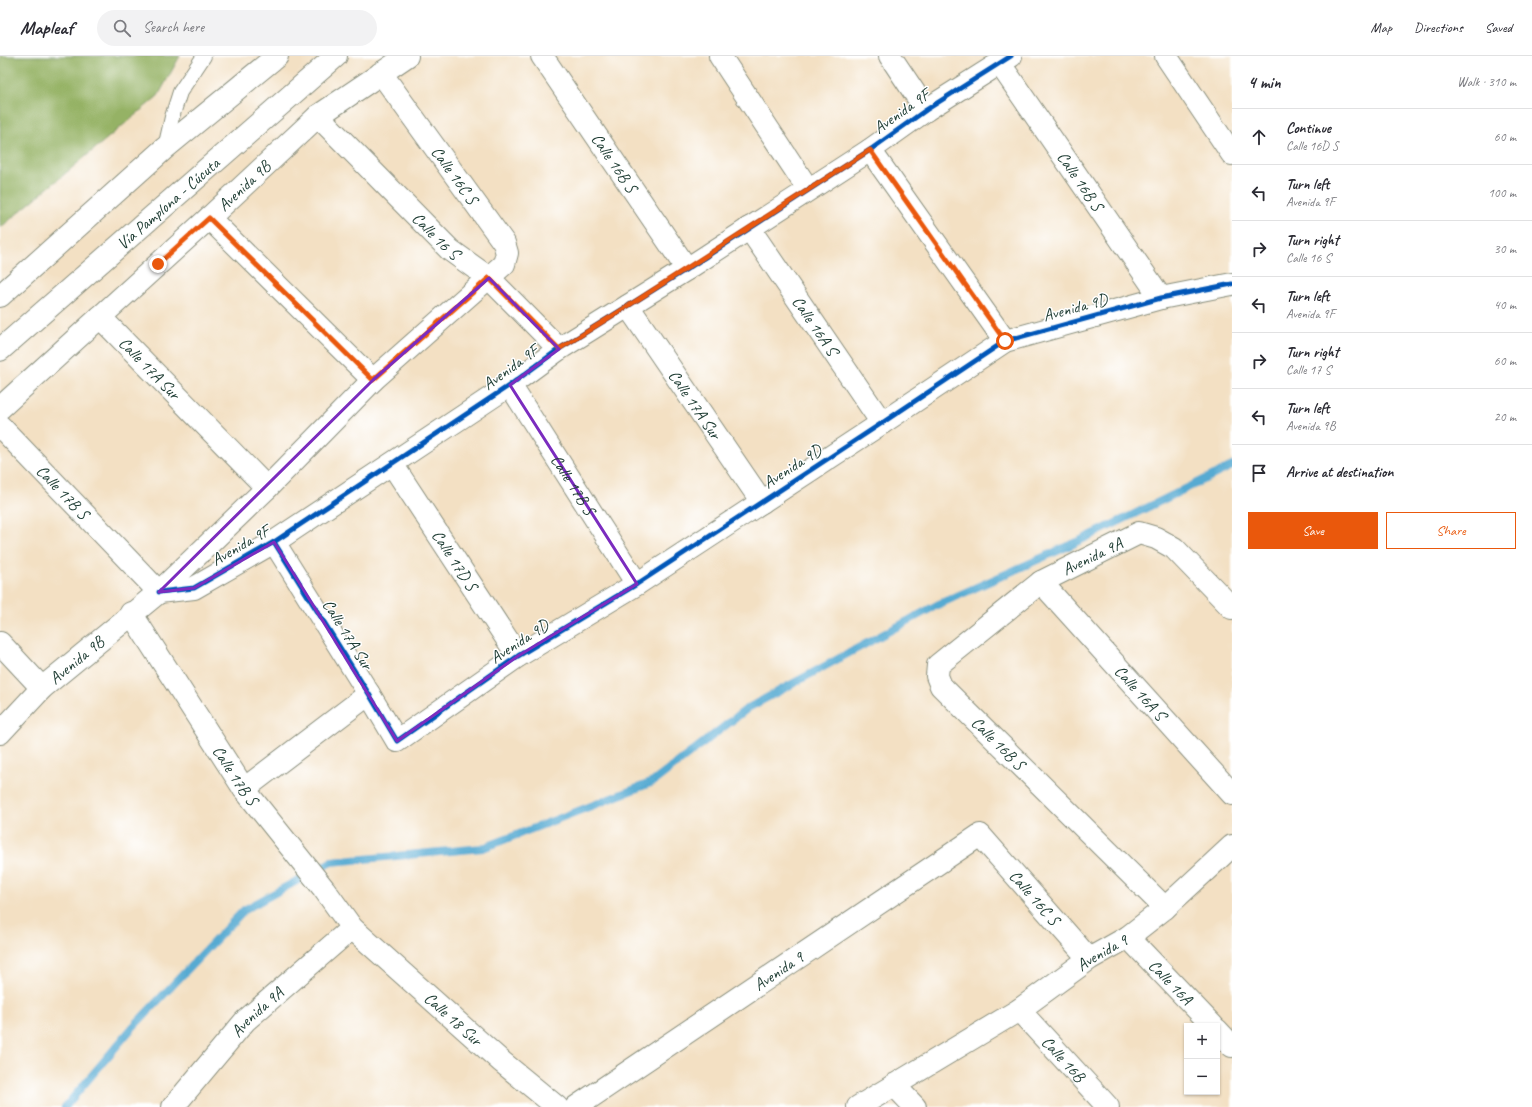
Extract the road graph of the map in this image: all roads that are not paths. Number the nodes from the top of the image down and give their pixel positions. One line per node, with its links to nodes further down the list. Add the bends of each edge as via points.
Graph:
1 (204, 56): 13 (lane, via 180,92)
2 (277, 56): 13 (main road)
3 (336, 56): 28 (main road, Vía Pamplona - Cúcuta)
4 (407, 56): 10 (main road, Avenida 9B)
5 (542, 56): 19 (main road, Calle 16B S)
6 (720, 56): 16 (main road)
7 (890, 56): 11 (main road)
8 (1166, 56): 15 (main road)
9 (1005, 60): 11 (main road, Avenida 9F); 23 (main road, Calle 16B S)
10 (381, 73): 12 (main road, Avenida 9B); 20 (main road, Calle 16C S, via 504,243 507,253 504,264)
11 (926, 110): 14 (main road, Avenida 9F)
12 (318, 116): 17 (main road, Avenida 9B); 20 (main road, Calle 16 S, via 450,250)
13 (165, 148): 22 (main road)
14 (870, 150): 16 (main road, Avenida 9F); 26 (main road)
15 (1232, 154)
16 (808, 189): 18 (main road, Avenida 9F)
17 (209, 218): 25 (main road, Avenida 9B); 29 (main road)
18 (749, 228): 19 (main road, Avenida 9F); 32 (main road, Calle 16A S)
19 (687, 269): 24 (main road, Avenida 9F)
20 (489, 278): 27 (main road, Calle 16 S); 29 (main road, Avenida 9F)
21 (1232, 284): 23 (main road, Avenida 9D)
22 (0, 296)
23 (1161, 298): 26 (main road, Avenida 9D)
24 (628, 306): 27 (main road, Avenida 9F); 36 (main road, Calle 17A Sur)
25 (100, 317): 31 (main road, Avenida 9B); 35 (main road, Calle 17A Sur)
26 (1005, 341): 32 (main road, Avenida 9D)
27 (559, 349): 30 (main road, Avenida 9F)
28 (0, 350)
29 (373, 380): 35 (main road, Avenida 9F)
30 (510, 385): 34 (main road, Avenida 9F); 38 (main road, Calle 17B S)
31 (0, 408)
32 (882, 423): 36 (main road, Avenida 9D)
33 (0, 426): 40 (main road, Calle 17B S)
34 (392, 464): 37 (main road, Avenida 9F); 44 (main road, Calle 17D S)
35 (267, 488): 40 (main road, Avenida 9F)
36 (762, 502): 38 (main road, Avenida 9D)
37 (274, 542): 40 (main road, Avenida 9F, via 194,588); 46 (main road, Calle 17A Sur)
38 (637, 584): 44 (main road, Avenida 9D)
39 (1045, 586): 41 (main road, Avenida 9A, via 1139,533 1156,538 1174,548); 50 (main road, Calle 16A S); 53 (main road, Calle 16B S, via 938,665 937,676 941,686)
40 (159, 592): 42 (main road, Avenida 9B)
41 (1232, 608)
42 (131, 614): 45 (main road, Avenida 9B); 49 (main road, Calle 17B S)
43 (0, 643): 45 (main road)
44 (518, 656): 48 (main road, Avenida 9D)
45 (42, 688): 47 (main road, Avenida 9B)
46 (369, 694): 48 (main road, Calle 17A Sur); 49 (main road)
47 (0, 733)
48 (397, 741)
49 (244, 789): 54 (main road, Calle 17B S)
50 (1232, 794)
51 (980, 835): 56 (main road, Calle 16C S); 64 (main road, Avenida 9)
52 (1232, 846): 53 (main road, Avenida 9)
53 (1165, 908): 55 (main road, Avenida 9)
54 (352, 928): 62 (main road, Avenida 9A, via 245,1021); 63 (main road, Calle 18 Sur, via 502,1062)
55 (1128, 937): 56 (main road, Avenida 9); 58 (main road, Calle 16A)
56 (1089, 960): 57 (main road, Avenida 9)
57 (1018, 1010): 61 (main road, Avenida 9); 67 (main road, Calle 16B)
58 (1210, 1023)
59 (1220, 1033): 60 (main road)
60 (1232, 1046)
61 (894, 1085): 65 (main road, Avenida 9); 66 (main road)
62 (173, 1107)
63 (557, 1107)
64 (576, 1107)
65 (858, 1107)
66 (915, 1107)
67 (1108, 1107)

